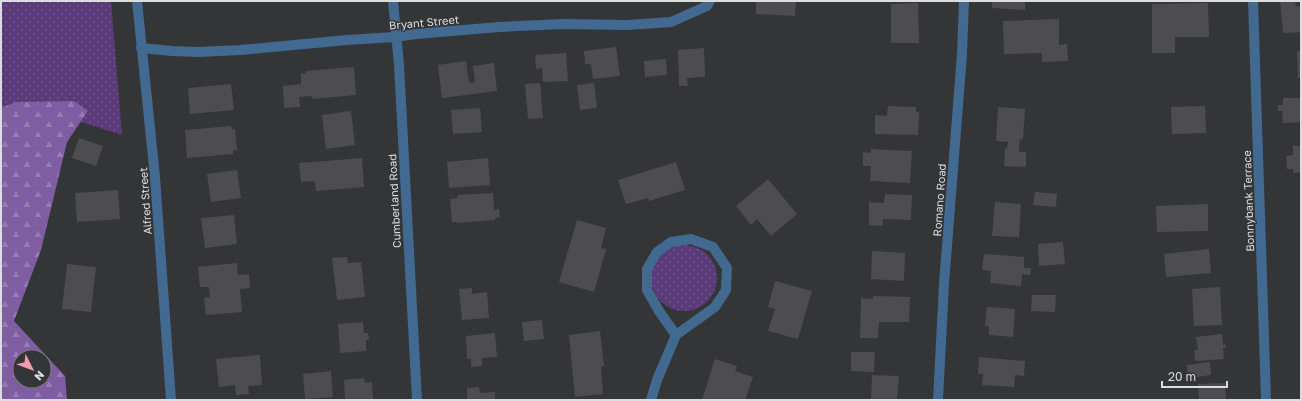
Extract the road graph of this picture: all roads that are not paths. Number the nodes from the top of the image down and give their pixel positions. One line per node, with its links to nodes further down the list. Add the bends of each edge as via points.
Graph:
1 (137, 1): 7 (street, Alfred Street)
2 (393, 1): 6 (street, Cumberland Road)
3 (964, 1): 12 (street, Romano Road)
4 (1253, 1): 13 (street, Bonnybank Terrace)
5 (708, 4): 6 (street, Bryant Street, via 671,22 563,24)
6 (395, 37): 7 (street, Bryant Street, via 199,52); 10 (street, Cumberland Road, via 399,65)
7 (141, 48): 9 (street, Alfred Street, via 155,177)
8 (676, 335): 8 (street, via 716,306 726,290 727,268 713,247 691,239 671,242 657,252 647,269 647,290 658,311); 11 (street)
9 (171, 400)
10 (417, 400)
11 (651, 400)
12 (938, 400)
13 (1266, 400)

